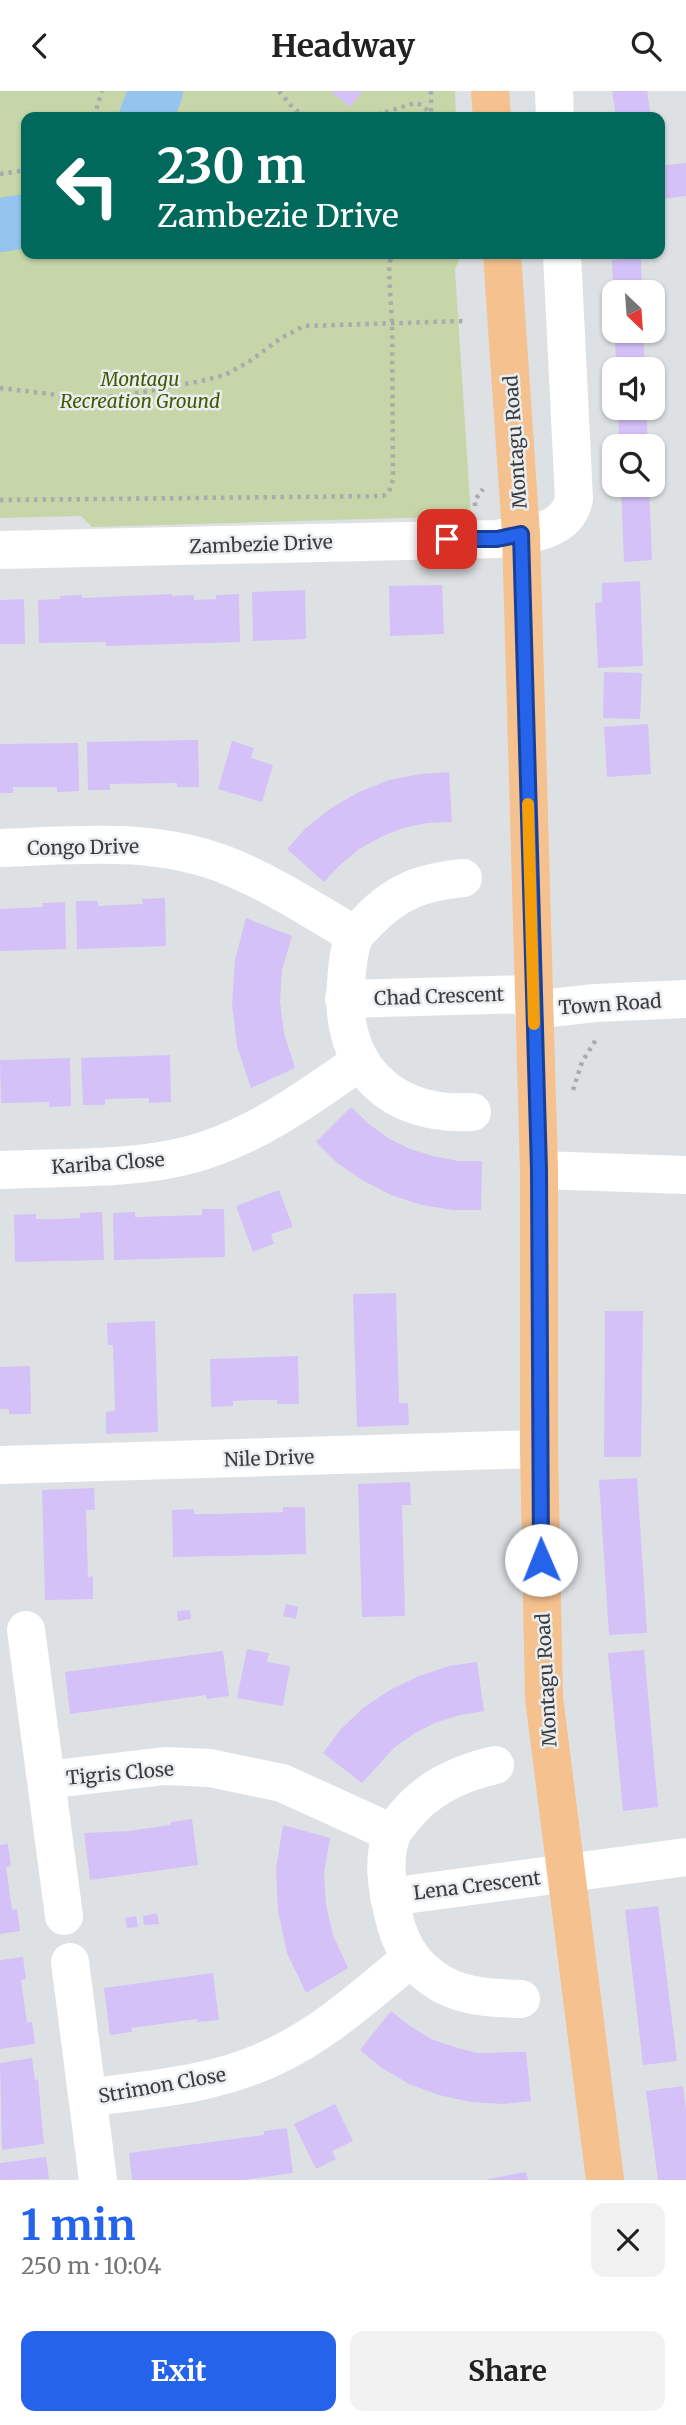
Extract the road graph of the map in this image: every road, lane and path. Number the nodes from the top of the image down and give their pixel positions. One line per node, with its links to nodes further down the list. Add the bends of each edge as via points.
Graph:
1 (102, 91): 6 (path)
2 (279, 91): 7 (path)
3 (431, 91): 10 (path)
4 (490, 91): 11 (main road)
5 (554, 91): 12 (street)
6 (96, 112)
7 (299, 112)
8 (385, 112): 9 (path, via 415,103)
9 (428, 112)
10 (430, 112)
11 (492, 112)
12 (555, 112)
13 (21, 171): 14 (path)
14 (0, 174)
15 (390, 259): 19 (path)
16 (502, 259): 22 (main road, Montagu Road)
17 (562, 259): 22 (street, Zambezie Drive, via 574,499 571,513 562,523)
18 (463, 321): 19 (path)
19 (392, 323): 20 (path, via 304,326 225,375 144,392 91,399); 21 (path, via 393,479 383,496)
20 (0, 388)
21 (0, 500)
22 (521, 534): 23 (street, Zambezie Drive, via 497,539); 29 (main road, Montagu Road)
23 (0, 550)
24 (0, 848): 26 (street, Congo Drive, via 113,843 202,857 271,886)
25 (463, 878): 26 (street, via 434,881 400,893)
26 (355, 935): 27 (street, Chad Crescent)
27 (345, 999): 29 (street, Chad Crescent); 31 (street, Chad Crescent, via 349,1036)
28 (686, 999): 29 (street, Town Road)
29 (533, 1002): 35 (main road, Montagu Road)
30 (599, 1035): 32 (path, via 588,1049)
31 (359, 1062): 33 (street, Chad Crescent, via 394,1096 420,1109); 34 (street, Kariba Close, via 252,1131 182,1157 139,1164)
32 (573, 1087)
33 (472, 1112)
34 (0, 1170)
35 (539, 1170): 36 (street); 37 (main road, Montagu Road)
36 (686, 1175)
37 (539, 1449): 38 (street, Nile Drive); 44 (main road, Montagu Road, via 544,1698)
38 (0, 1465)
39 (26, 1630): 41 (street, Tigris Close)
40 (495, 1765): 42 (street, Lena Crescent, via 443,1782 411,1808)
41 (46, 1780): 42 (street, Tigris Close, via 165,1766 211,1768 282,1783); 46 (street, Tigris Close)
42 (392, 1833): 45 (street, Lena Crescent, via 386,1862)
43 (686, 1857): 44 (street, Lena Crescent)
44 (565, 1874): 45 (street, Lena Crescent); 52 (main road, Montagu Road)
45 (389, 1897): 47 (street, Lena Crescent, via 396,1927)
46 (65, 1916)
47 (411, 1958): 49 (street, Lena Crescent, via 429,1976 468,1994); 50 (street, Strimon Close, via 341,2016 271,2059 196,2082)
48 (70, 1962): 50 (street, Strimon Close)
49 (521, 1999)
50 (88, 2098): 51 (street, Strimon Close)
51 (99, 2180)
52 (605, 2180)

